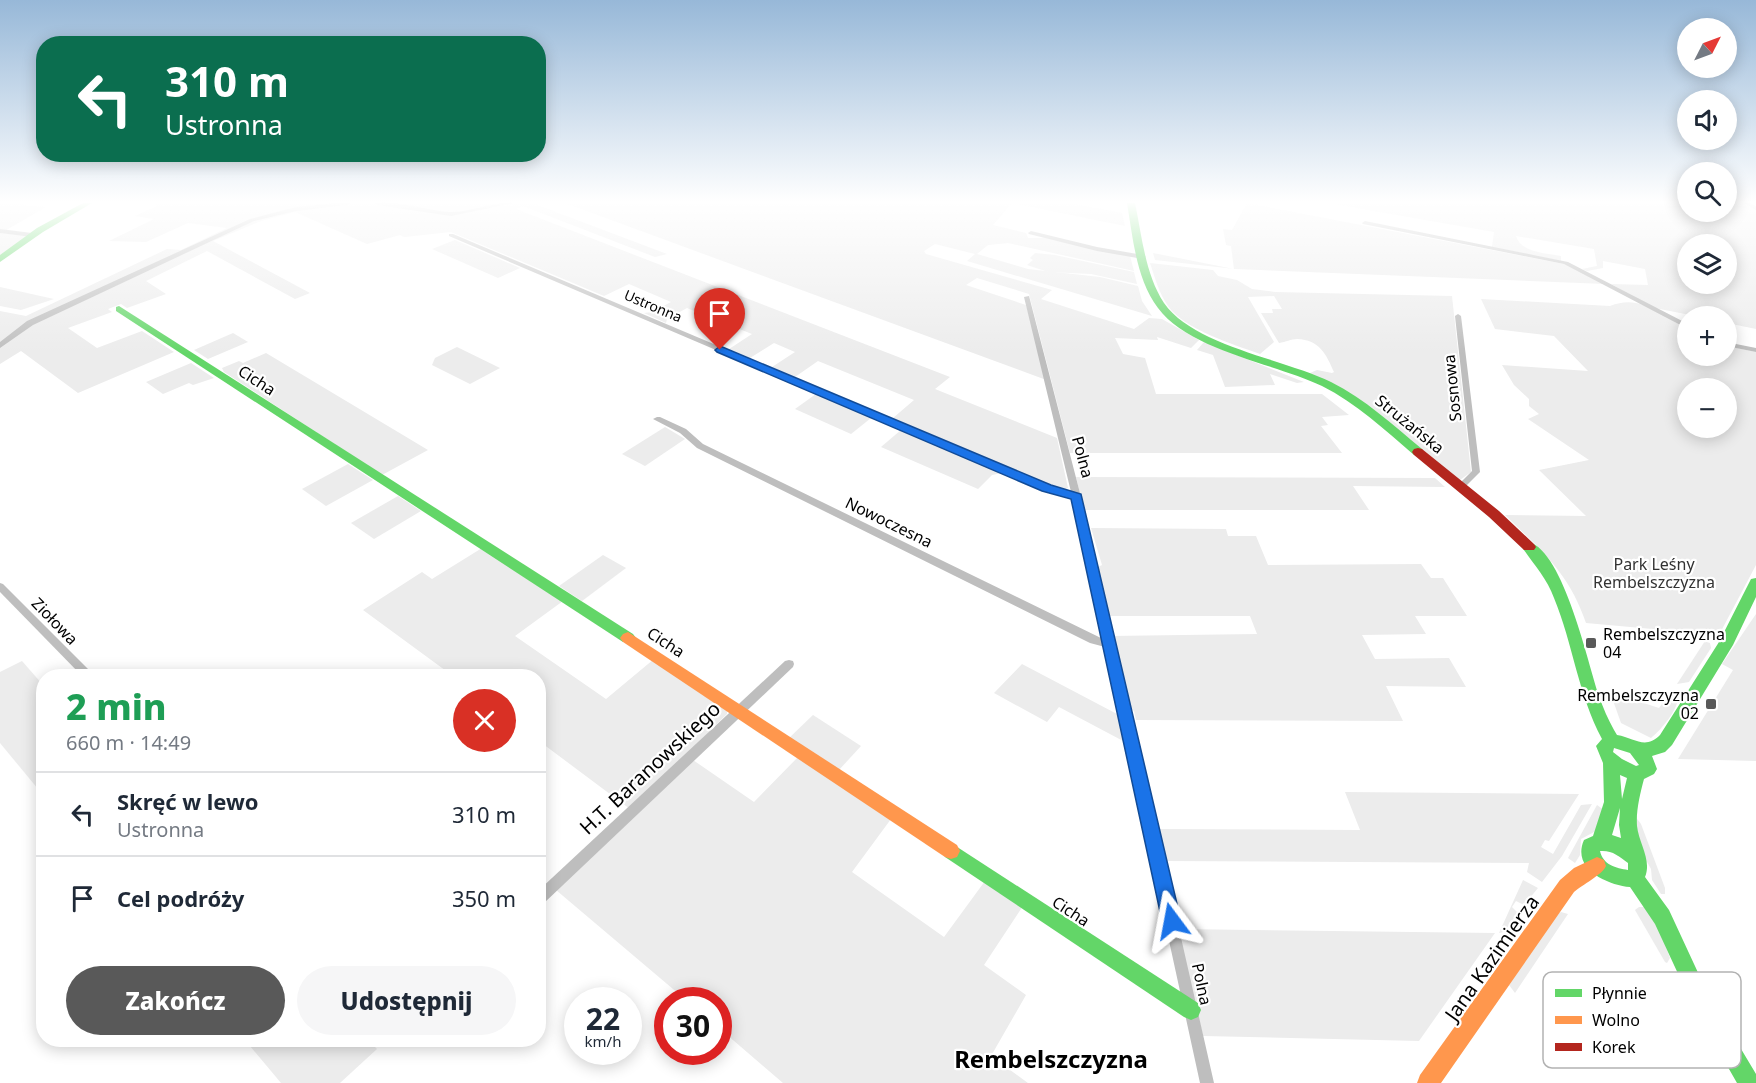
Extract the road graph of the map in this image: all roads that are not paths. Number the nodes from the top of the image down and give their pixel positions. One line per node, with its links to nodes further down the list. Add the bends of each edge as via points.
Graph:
1 (495, 254): 14 (street, Ustronna, via 1047,488)
2 (1123, 254): 5 (street)
3 (1142, 254): 5 (main road, Strużańska)
4 (1518, 254): 9 (street, via 1566,263)
5 (1143, 257): 13 (main road, Strużańska, via 1156,299 1180,323 1302,372 1354,400)
6 (1027, 297): 14 (street, Polna)
7 (118, 309): 20 (main road, Cicha)
8 (1458, 316): 13 (street, Sosnowa, via 1476,472)
9 (1677, 321)
10 (1737, 346): 11 (street)
11 (1756, 350)
12 (657, 419): 17 (street, Nowoczesna, via 683,431 700,446)
13 (1461, 486): 21 (main road, Strużańska, via 1516,534 1554,577 1566,602 1593,700)
14 (1077, 496): 17 (street, Polna)
15 (1756, 583): 22 (main road, via 1725,645 1666,740)
16 (0, 586): 19 (street, Ziołowa)
17 (1110, 645): 31 (street, Polna)
18 (789, 664): 20 (street, H.T. Baranowskiego)
19 (81, 669)
20 (739, 710): 29 (street, H.T. Baranowskiego); 31 (main road, Cicha)
21 (1612, 741): 22 (main road, via 1630,744); 23 (main road, via 1604,746)
22 (1641, 752): 24 (main road, via 1648,761 1648,769)
23 (1611, 762): 24 (main road); 25 (main road, via 1615,781 1613,808)
24 (1637, 774): 26 (main road, via 1627,823)
25 (1601, 840): 26 (main road, via 1616,844); 27 (main road, via 1590,846 1589,852)
26 (1634, 857): 28 (main road, via 1640,872)
27 (1598, 866): 28 (main road, via 1615,878); 34 (main road, Jana Kazimierza, via 1567,886)
28 (1635, 879): 30 (main road, via 1667,926)
29 (546, 892)
30 (1687, 972)
31 (1191, 1010): 33 (street, Polna)
32 (1740, 1068): 35 (main road)
33 (1207, 1083)
34 (1428, 1083)
35 (1749, 1083)

